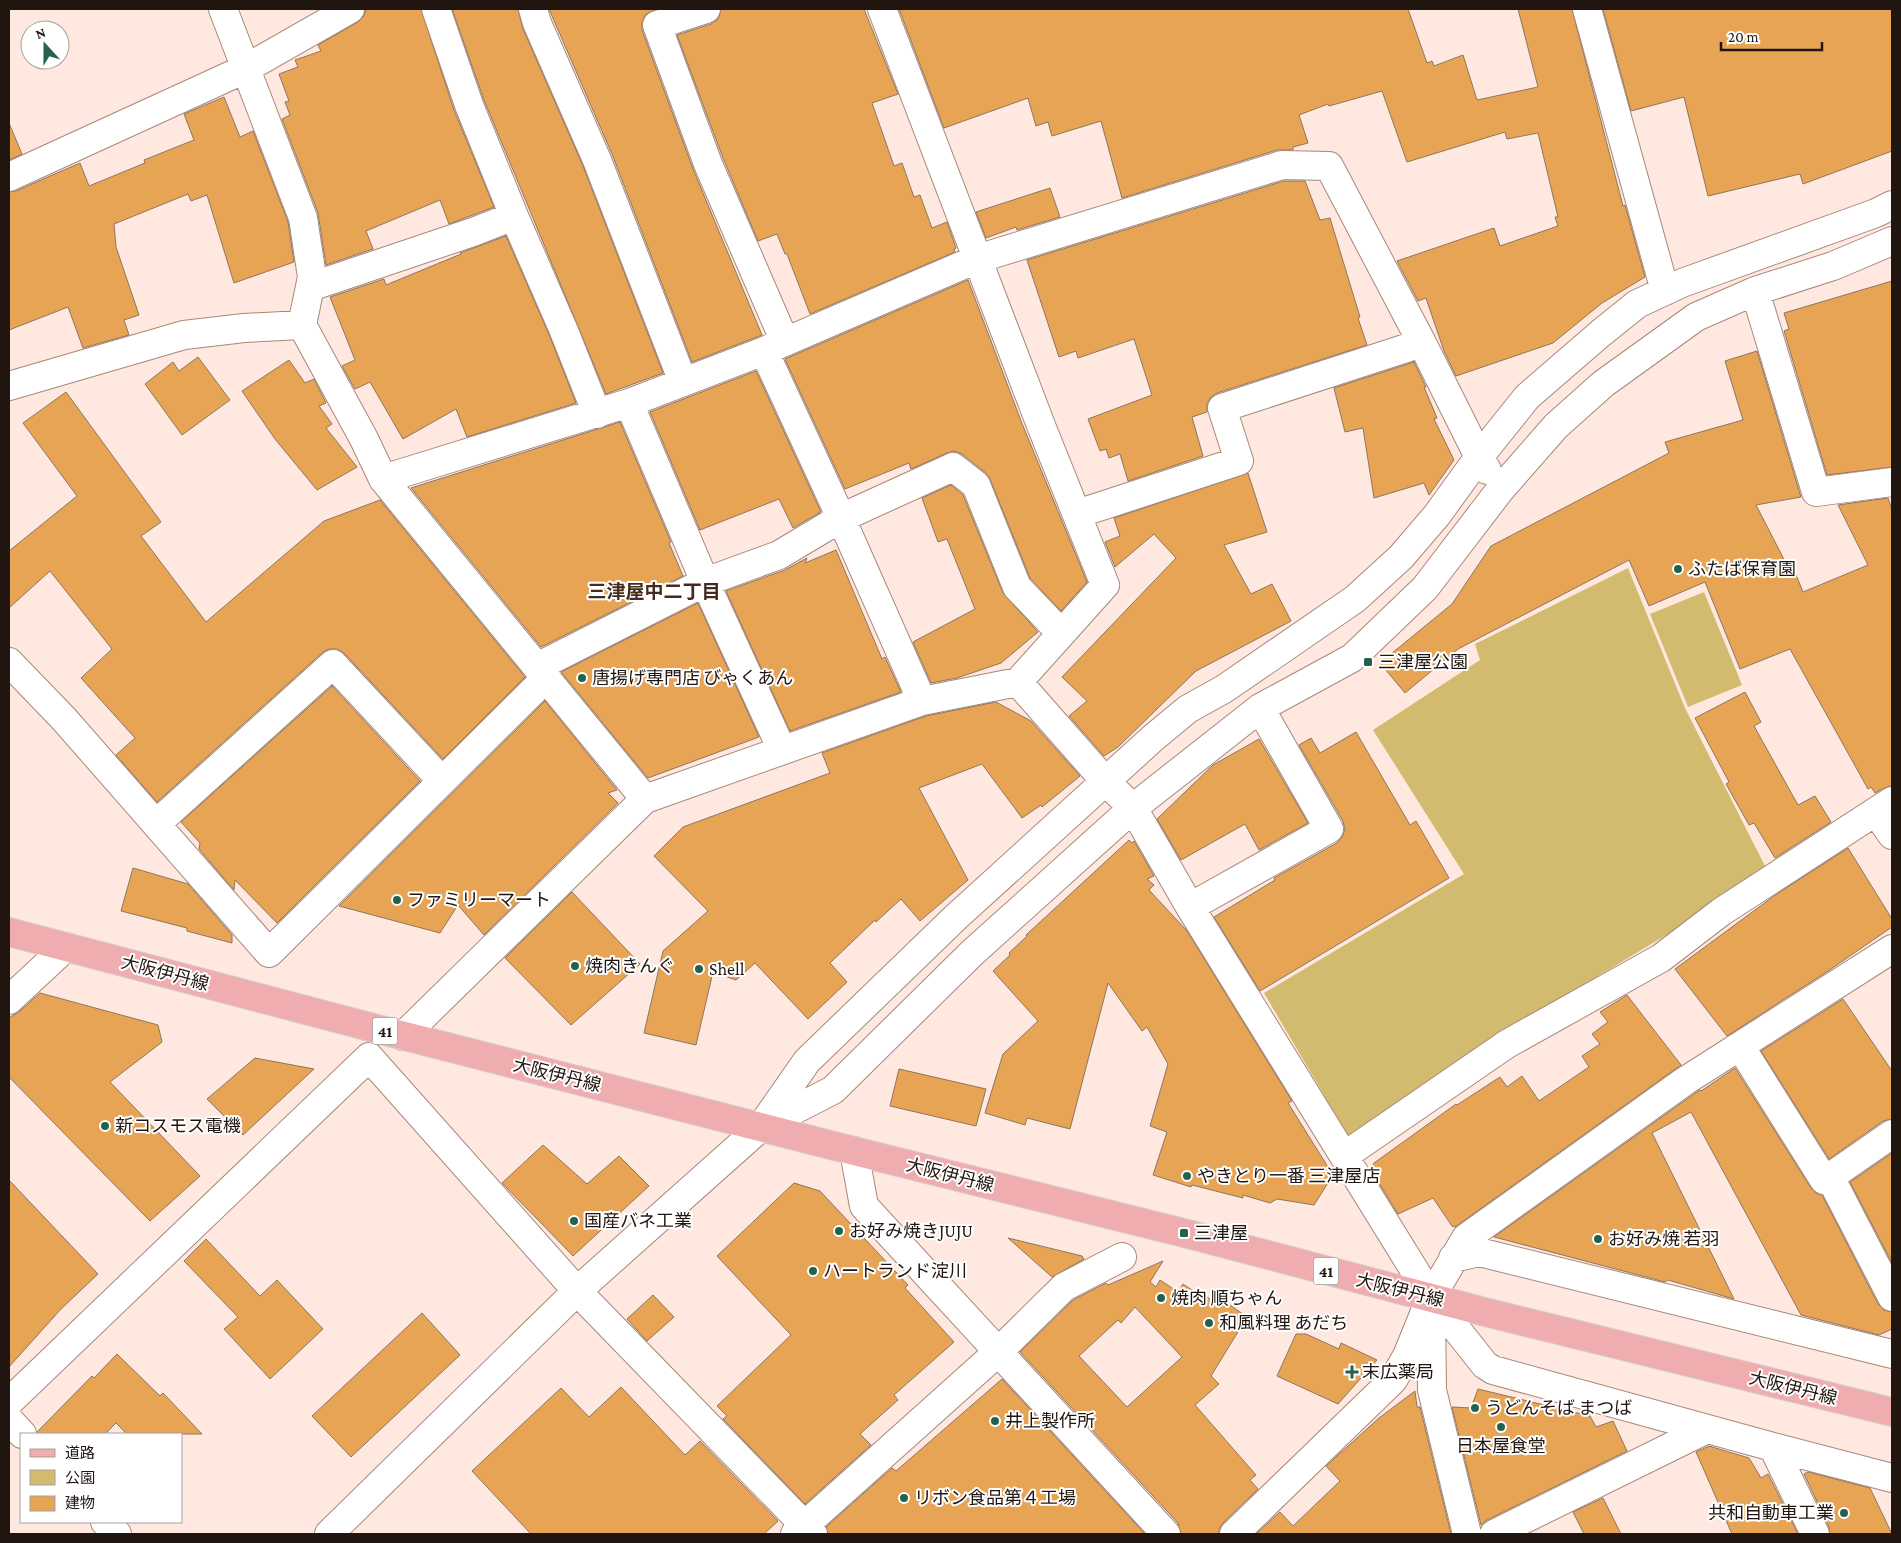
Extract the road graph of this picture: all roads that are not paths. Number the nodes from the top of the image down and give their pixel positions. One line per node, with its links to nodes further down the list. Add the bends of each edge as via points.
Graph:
1 (223, 9): 8 (street)
2 (350, 9): 8 (street)
3 (436, 9): 11 (street, via 469,105)
4 (532, 9): 20 (street, via 597,160)
5 (706, 9): 19 (street, via 657,25)
6 (882, 9): 13 (street)
7 (1587, 9): 16 (street)
8 (245, 69): 9 (street); 14 (street, via 303,218 312,276)
9 (9, 177)
10 (1892, 205): 16 (street)
11 (514, 216): 14 (street); 23 (street)
12 (1892, 241): 15 (street, via 1833,266)
13 (977, 259): 18 (street, via 1282,165 1329,166); 19 (street); 28 (street)
14 (310, 287): 17 (street)
15 (1755, 290): 26 (street, via 1816,492); 27 (street, via 1696,316 1603,384 1556,426)
16 (1665, 291): 24 (street, via 1637,304 1527,397)
17 (302, 325): 21 (street, via 184,335); 25 (street)
18 (1422, 343): 24 (street); 28 (street, via 1222,408 1239,461)
19 (775, 346): 20 (street); 29 (street)
20 (683, 382): 22 (street)
21 (9, 386)
22 (629, 403): 23 (street); 30 (street)
23 (597, 414): 25 (street)
24 (1479, 457): 27 (street); 39 (street, via 1437,515 1401,557 1355,599 1224,689 1188,709)
25 (383, 478): 33 (street)
26 (1892, 482)
27 (1500, 490): 36 (street, via 1425,588 1352,658)
28 (1077, 514): 31 (street, via 1105,585)
29 (841, 518): 30 (street, via 779,555); 31 (street, via 953,468 976,485 1017,587); 35 (street)
30 (705, 582): 33 (street); 37 (street)
31 (1061, 633): 34 (street)
32 (9, 662): 43 (street)
33 (542, 673): 38 (street); 40 (street)
34 (1018, 682): 35 (street); 39 (street)
35 (922, 701): 37 (street)
36 (1260, 708): 42 (street); 45 (street, via 1329,829)
37 (782, 750): 40 (street)
38 (442, 781): 43 (street, via 333,664); 43 (street, via 269,953)
39 (1106, 782): 42 (street); 52 (street, via 956,917 808,1061)
40 (645, 799): 50 (street)
41 (1884, 807): 44 (street); 55 (street, via 1721,912 1661,958 1507,1044)
42 (1133, 808): 45 (street); 52 (street, via 972,953 833,1090)
43 (156, 824)
44 (1892, 835)
45 (1190, 907): 55 (street)
46 (9, 932): 47 (main road, 大阪伊丹線 / 41)
47 (66, 947): 49 (street); 50 (main road, 大阪伊丹線 / 41)
48 (1892, 949): 51 (street)
49 (9, 1000)
50 (403, 1036): 52 (main road, 大阪伊丹線 / 41)
51 (1740, 1046): 56 (street, via 1824,1180); 58 (street, via 1685,1080 1466,1238)
52 (761, 1127): 54 (main road, 大阪伊丹線 / 41); 59 (street)
53 (1892, 1134): 56 (street, via 1830,1177)
54 (854, 1151): 60 (main road, 大阪伊丹線 / 41); 62 (street, via 864,1206)
55 (1344, 1156): 60 (street)
56 (1831, 1180): 61 (street)
57 (1122, 1257): 62 (street, via 1064,1287)
58 (1453, 1258): 60 (street); 63 (street, via 1479,1252)
59 (577, 1291): 64 (street, via 369,1057); 72 (street); 74 (street)
60 (1431, 1297): 65 (main road, 大阪伊丹線 / 41); 67 (street, via 1485,1366 1492,1370); 76 (street, via 1407,1356 1393,1380); 77 (street, via 1432,1390)
61 (1892, 1297)
62 (998, 1352): 72 (street); 75 (street)
63 (1890, 1352)
64 (9, 1402)
65 (1892, 1412)
66 (9, 1420): 68 (street)
67 (1707, 1429): 69 (street); 78 (street)
68 (21, 1433)
69 (1773, 1447): 70 (street); 79 (street)
70 (1892, 1478)
71 (106, 1523): 73 (street)
72 (804, 1531)
73 (117, 1534)
74 (329, 1534)
75 (1166, 1534)
76 (1234, 1534)
77 (1467, 1534)
78 (1494, 1534)
79 (1815, 1534)

